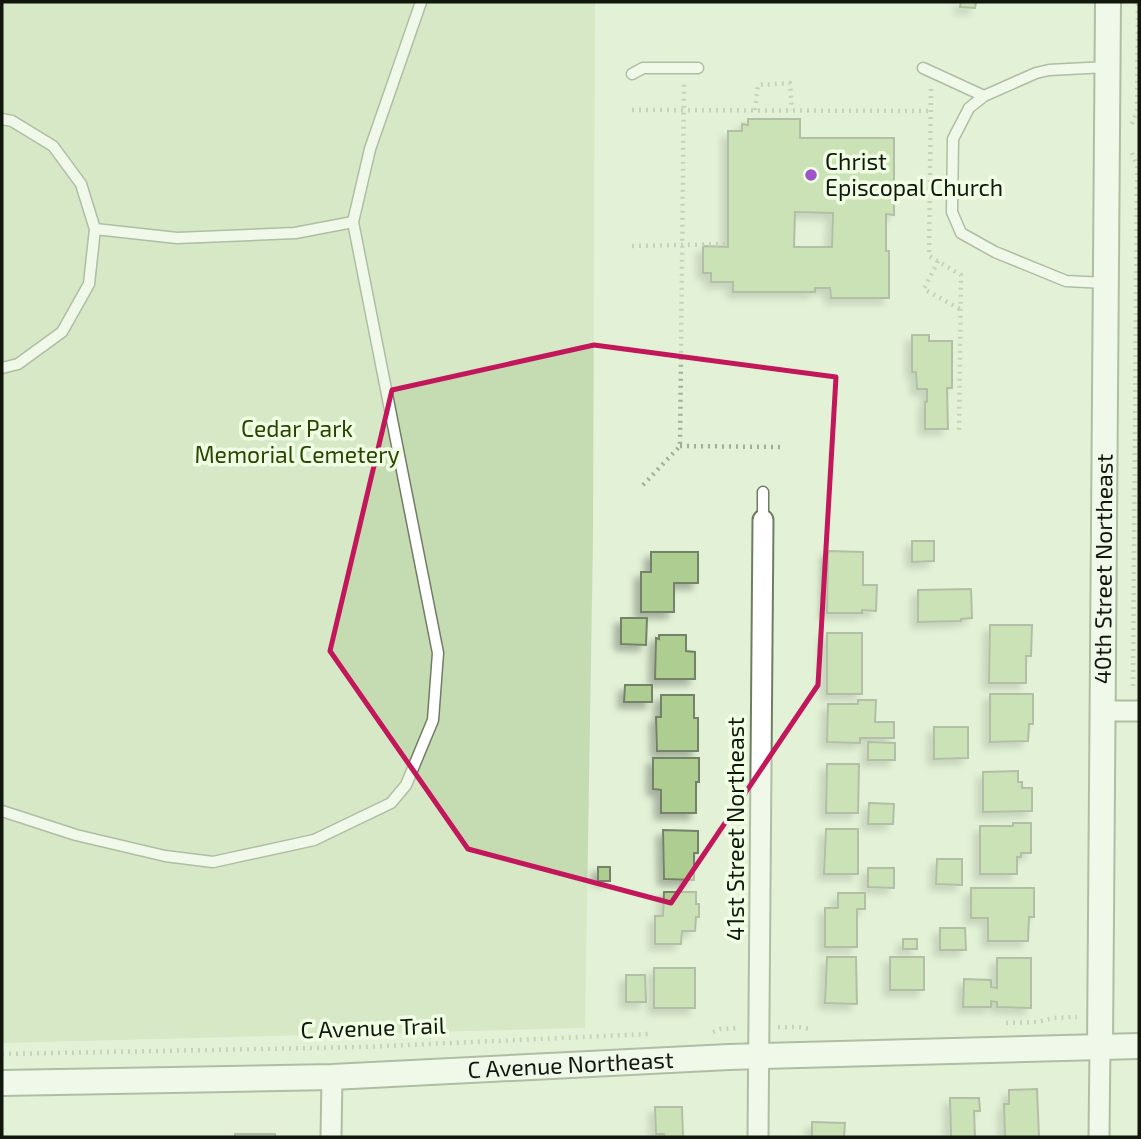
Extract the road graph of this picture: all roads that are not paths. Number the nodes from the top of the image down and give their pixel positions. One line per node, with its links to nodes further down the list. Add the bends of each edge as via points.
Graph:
1 (421, 2): 9 (lane, via 370,149)
2 (1108, 2): 3 (street, 40th Street Northeast)
3 (1108, 67): 7 (lane, via 1035,72); 11 (street, 40th Street Northeast)
4 (698, 68): 6 (lane, via 643,68)
5 (923, 68): 7 (lane)
6 (632, 74)
7 (984, 96): 11 (lane, via 969,108 953,139 952,212 961,233 1066,281)
8 (2, 119): 10 (lane, via 52,146 81,184)
9 (353, 222): 10 (lane, via 295,233 177,238); 17 (lane, via 438,653 433,720 406,785 391,803 314,840 213,862 76,835)
10 (95, 229): 12 (lane, via 89,284 62,332 18,364)
11 (1106, 283): 16 (street, 40th Street Northeast)
12 (2, 368)
13 (763, 492): 14 (lane)
14 (763, 520): 20 (street, 41st Street Northeast)
15 (1136, 704): 16 (street)
16 (1102, 711): 19 (street, 40th Street Northeast)
17 (2, 811)
18 (1139, 1046): 19 (street, C Avenue Northeast)
19 (1100, 1047): 20 (street, C Avenue Northeast); 25 (street, 40th Street Northeast)
20 (759, 1057): 21 (street, C Avenue Northeast); 24 (street, 41st Street Northeast)
21 (332, 1077): 22 (street, C Avenue Northeast); 23 (street)
22 (2, 1083)
23 (331, 1137)
24 (758, 1137)
25 (1099, 1137)

